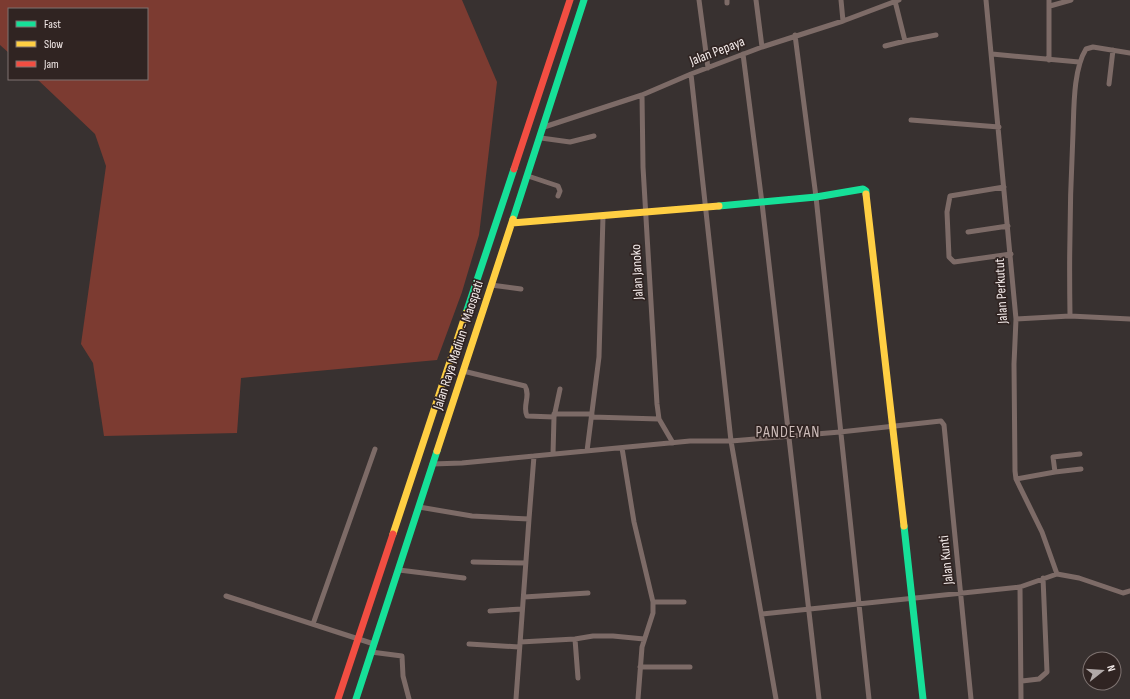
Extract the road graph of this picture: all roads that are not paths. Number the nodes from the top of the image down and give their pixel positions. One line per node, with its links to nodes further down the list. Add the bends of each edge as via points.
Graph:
1 (570, 0): 92 (main road)
2 (584, 0): 28 (main road, Jalan Raya Madiun - Maospati)
3 (699, 0): 23 (street)
4 (756, 0): 16 (street)
5 (841, 0): 11 (street)
6 (986, 0): 20 (street, Jalan Perkutut)
7 (1050, 0): 10 (street)
8 (1071, 0): 10 (street)
9 (897, 1): 11 (street, Jalan Pepaya); 14 (street)
10 (1050, 6): 21 (street)
11 (843, 21): 12 (street, Jalan Pepaya)
12 (795, 35): 16 (street, Jalan Pepaya); 35 (street)
13 (936, 35): 14 (street)
14 (906, 41): 15 (street)
15 (885, 46)
16 (762, 47): 19 (street, Jalan Pepaya)
17 (1113, 50): 18 (street); 22 (street, via 1090,47); 25 (street)
18 (1130, 53)
19 (743, 54): 23 (street, Jalan Pepaya); 36 (street)
20 (992, 54): 21 (street); 29 (street, Jalan Perkutut)
21 (1049, 60): 22 (street)
22 (1079, 62): 46 (street, via 1073,117)
23 (708, 68): 24 (street, Jalan Pepaya)
24 (691, 74): 26 (street, Jalan Pepaya); 37 (street)
25 (1109, 84)
26 (642, 95): 28 (street, Jalan Pepaya); 38 (street, Jalan Janoko)
27 (911, 120): 29 (street)
28 (544, 127): 31 (main road, Jalan Raya Madiun - Maospati)
29 (999, 127): 33 (street, Jalan Perkutut)
30 (594, 136): 31 (street, via 565,142)
31 (541, 138): 32 (main road, Jalan Raya Madiun - Maospati)
32 (528, 176): 34 (street, via 558,186); 40 (main road, Jalan Raya Madiun - Maospati)
33 (1004, 187): 41 (street, Jalan Perkutut); 43 (street, via 950,196 947,212 950,257 954,262)
34 (558, 196)
35 (816, 197): 36 (main road); 54 (main road, via 866,191); 55 (street)
36 (762, 202): 37 (main road); 56 (street)
37 (706, 208): 38 (main road); 57 (street)
38 (646, 213): 39 (main road); 53 (street, Jalan Janoko)
39 (603, 216): 40 (main road); 52 (street, via 599,356)
40 (512, 223): 44 (main road, Jalan Raya Madiun - Maospati)
41 (1008, 226): 42 (street); 43 (street, Jalan Perkutut)
42 (968, 232)
43 (1011, 254): 47 (street, Jalan Perkutut)
44 (491, 285): 45 (street); 49 (main road, Jalan Raya Madiun - Maospati)
45 (521, 289)
46 (1070, 316): 47 (street); 48 (street)
47 (1016, 319): 68 (street, Jalan Perkutut, via 1013,453)
48 (1130, 319)
49 (463, 371): 51 (street, via 525,386 528,390 524,411 527,416); 65 (main road, Jalan Raya Madiun - Maospati)
50 (560, 390): 51 (street)
51 (554, 416): 52 (street); 62 (street)
52 (592, 416): 53 (street); 61 (street)
53 (659, 419): 58 (street, Jalan Janoko)
54 (892, 427): 55 (street); 79 (street, Jalan Kunti, via 941,421 944,425); 83 (main road)
55 (840, 432): 56 (street); 86 (street)
56 (788, 436): 57 (street); 88 (street)
57 (732, 441): 58 (street); 90 (street)
58 (673, 443): 59 (street)
59 (622, 448): 61 (street); 84 (street, via 634,522)
60 (375, 449): 91 (street)
61 (587, 451): 62 (street)
62 (553, 454): 64 (street)
63 (1080, 454): 67 (street, via 1053,457)
64 (534, 456): 65 (street, via 462,464); 70 (street)
65 (432, 464): 69 (main road, Jalan Raya Madiun - Maospati)
66 (1081, 469): 67 (street)
67 (1055, 472): 68 (street)
68 (1016, 479): 74 (street, Jalan Perkutut, via 1042,532)
69 (419, 507): 70 (street, via 472,516); 73 (main road, Jalan Raya Madiun - Maospati)
70 (529, 518): 72 (street)
71 (473, 562): 72 (street)
72 (526, 563): 82 (street)
73 (399, 570): 75 (street); 95 (main road, Jalan Raya Madiun - Maospati)
74 (1057, 574): 76 (street); 78 (street, via 1079,578 1123,593)
75 (464, 578)
76 (1043, 578): 77 (street); 102 (street, via 1047,672 1039,679)
77 (1020, 587): 79 (street); 102 (street)
78 (1130, 591)
79 (961, 592): 83 (street); 112 (street, Jalan Kunti)
80 (588, 593): 82 (street)
81 (226, 596): 91 (street)
82 (524, 597): 87 (street)
83 (912, 597): 86 (street); 111 (main road)
84 (653, 602): 85 (street); 94 (street, via 653,612)
85 (684, 602)
86 (859, 604): 88 (street); 110 (street)
87 (522, 609): 89 (street); 97 (street)
88 (808, 609): 90 (street); 109 (street)
89 (490, 611)
90 (762, 614): 108 (street)
91 (313, 624): 92 (street)
92 (357, 639): 95 (street); 103 (main road)
93 (576, 639): 94 (street, via 613,636); 97 (street); 101 (street)
94 (644, 639): 99 (street)
95 (374, 644): 98 (main road, Jalan Raya Madiun - Maospati)
96 (469, 644): 97 (street)
97 (520, 645): 106 (street)
98 (371, 652): 104 (main road, Jalan Raya Madiun - Maospati); 105 (street, via 402,656 403,676)
99 (640, 667): 100 (street); 107 (street)
100 (690, 667)
101 (578, 678)
102 (1022, 681): 113 (street)
103 (338, 699)
104 (356, 699)
105 (409, 699)
106 (516, 699)
107 (638, 699)
108 (776, 699)
109 (819, 699)
110 (869, 699)
111 (923, 699)
112 (972, 699)
113 (1020, 699)

